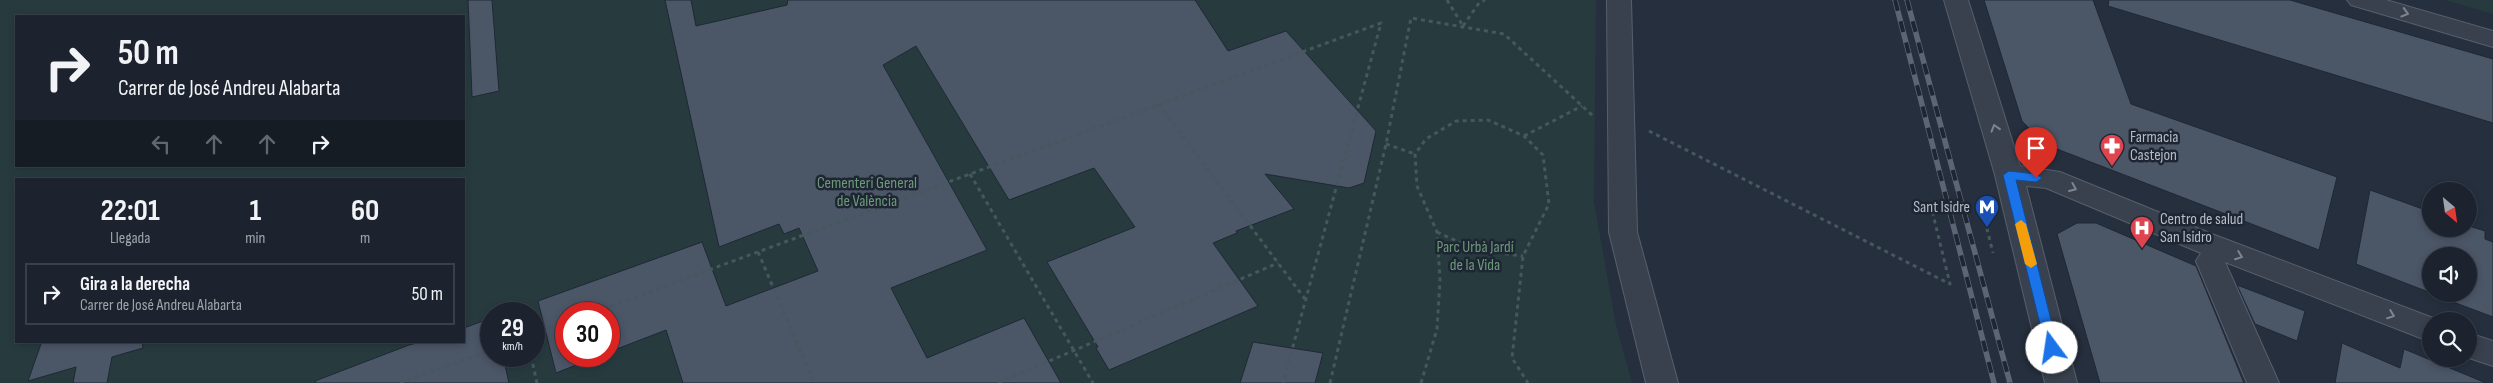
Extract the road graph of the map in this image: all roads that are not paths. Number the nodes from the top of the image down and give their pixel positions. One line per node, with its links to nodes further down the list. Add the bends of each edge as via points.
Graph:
1 (1619, 0): 10 (street, via 1623,232)
2 (1956, 0): 5 (street, one-way to 2)
3 (2358, 0): 4 (street, one-way to 4)
4 (2493, 39)
5 (2009, 175): 7 (street, one-way to 7, via 2050,179 2202,242); 11 (street)
6 (2210, 261): 12 (street)
7 (2422, 327)
8 (2477, 347): 9 (street)
9 (2493, 354)
10 (1662, 383)
11 (2061, 383)
12 (2263, 383)

